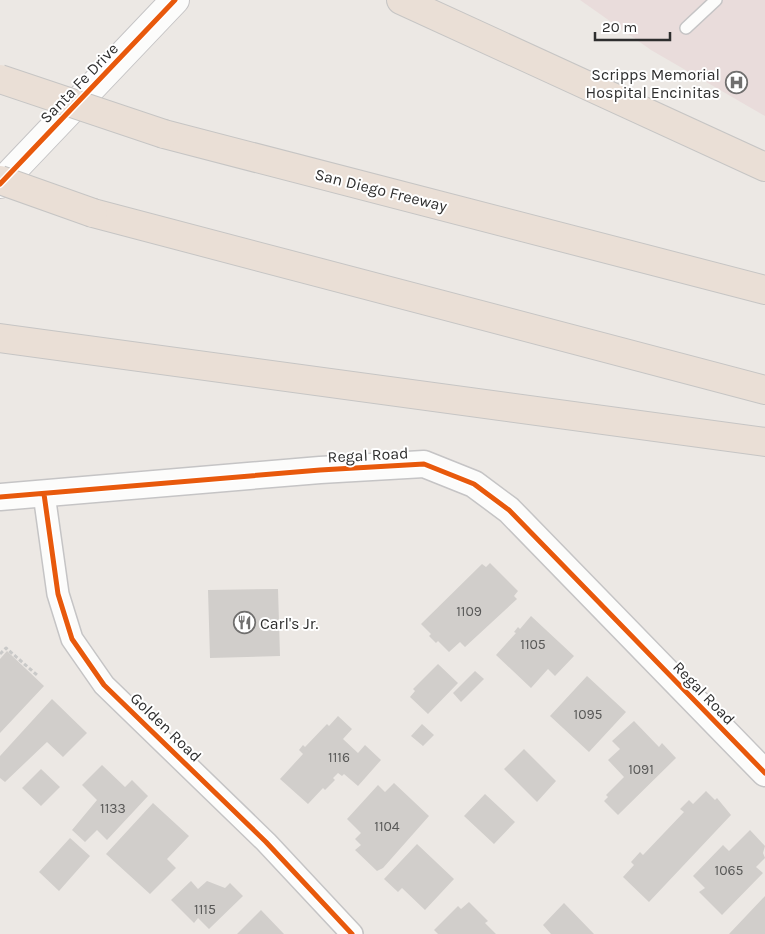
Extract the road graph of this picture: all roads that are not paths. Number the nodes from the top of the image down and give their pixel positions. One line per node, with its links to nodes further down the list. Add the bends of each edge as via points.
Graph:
1 (175, 0): 8 (main road, Santa Fe Drive)
2 (401, 0): 6 (highway)
3 (716, 0): 4 (lane)
4 (686, 28)
5 (0, 79): 9 (highway, San Diego Freeway, bridge, via 164,134)
6 (765, 167)
7 (0, 180): 11 (highway, bridge, via 93,213)
8 (0, 184)
9 (765, 290)
10 (0, 338): 12 (highway)
11 (765, 390)
12 (765, 442)
13 (44, 494): 14 (street, Regal Road); 15 (street, Regal Road, via 424,464 474,484 509,510); 16 (street, Golden Road, via 58,594 77,647 104,685 266,842)
14 (0, 496)
15 (765, 774)
16 (352, 934)

